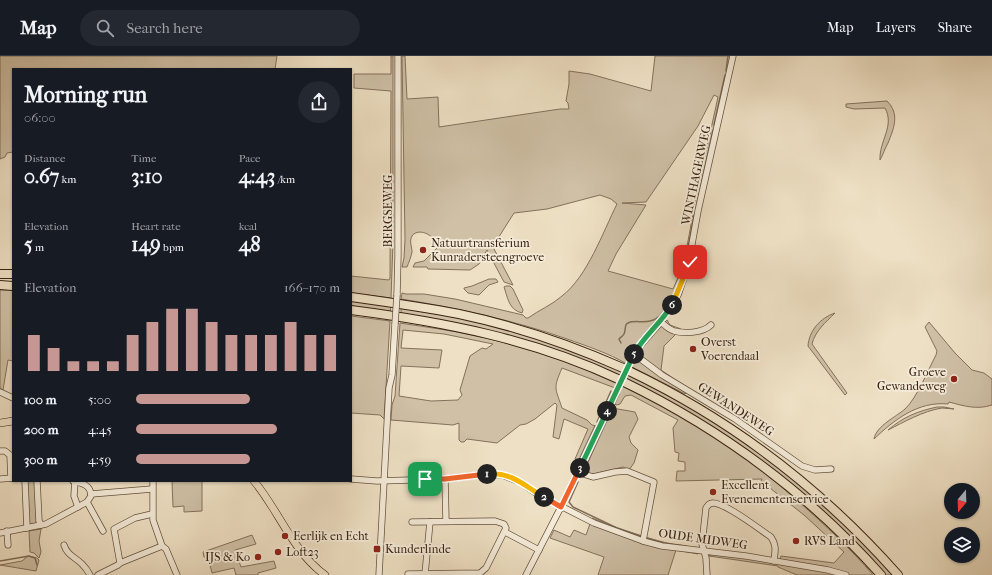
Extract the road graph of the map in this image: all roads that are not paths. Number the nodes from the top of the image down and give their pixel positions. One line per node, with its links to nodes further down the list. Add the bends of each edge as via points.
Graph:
1 (398, 56): 23 (street, BERGSEWEG, bridge, via 397,295)
2 (732, 56): 9 (street, WINTHAGERWEG, via 698,211 690,262 669,311)
3 (0, 274): 4 (highway)
4 (12, 274)
5 (0, 285): 6 (highway)
6 (12, 286)
7 (352, 297): 64 (highway, via 494,322 558,342 671,392 713,416 803,481 862,535)
8 (352, 310): 63 (highway, via 430,321 491,334 556,354 668,404 710,429 768,470 821,514)
9 (660, 321): 10 (street, via 677,331 700,332); 11 (street, WINTHAGERWEG)
10 (711, 325)
11 (634, 354): 17 (street, GEWANDEWEG, via 662,375 735,418 802,466 815,470); 18 (street, WINTHAGERWEG)
12 (0, 392): 13 (street)
13 (12, 398)
14 (12, 421): 15 (main road)
15 (0, 423)
16 (0, 451): 19 (street, via 10,455)
17 (831, 469)
18 (577, 472): 34 (street, WINTHAGERWEG); 45 (street, via 593,477 627,471 654,482)
19 (12, 478): 20 (street)
20 (0, 479)
21 (352, 479): 23 (street, OUDE MIDWEG)
22 (445, 479): 23 (street, OUDE MIDWEG); 34 (street, OUDE MIDWEG, via 486,474 502,475 520,482); 36 (street)
23 (383, 480): 59 (street, BERGSEWEG)
24 (25, 482): 40 (street)
25 (37, 482): 39 (street)
26 (74, 482): 33 (street, via 74,496)
27 (77, 482): 31 (street, via 88,486)
28 (153, 482): 30 (street)
29 (255, 482): 58 (main road, via 301,551)
30 (152, 489): 31 (street); 35 (street)
31 (91, 494): 32 (street)
32 (87, 502): 33 (street); 42 (street)
33 (78, 507): 39 (street)
34 (561, 507): 45 (street, OUDE MIDWEG); 49 (street, WINTHAGERWEG)
35 (152, 514): 48 (street); 52 (street, via 135,518 114,529)
36 (446, 521): 38 (street); 43 (street, via 499,521 504,524)
37 (412, 522): 38 (street)
38 (430, 522): 54 (street)
39 (41, 525): 40 (street)
40 (27, 528): 41 (street)
41 (7, 531): 44 (street); 46 (street)
42 (103, 531)
43 (505, 532): 49 (street); 54 (street, via 486,568 480,573)
44 (0, 533)
45 (643, 541): 50 (street, OUDE MIDWEG)
46 (8, 545)
47 (64, 545): 55 (street)
48 (162, 546): 52 (street); 57 (street)
49 (539, 550): 60 (street, WINTHAGERWEG)
50 (704, 551): 51 (street, OUDE MIDWEG); 51 (street, via 702,544 706,508 710,503 714,503 730,510 771,537 776,549); 61 (street)
51 (774, 561): 62 (street, OUDE MIDWEG)
52 (120, 563): 56 (street)
53 (408, 574): 54 (street)
54 (425, 574)
55 (90, 575)
56 (98, 575)
57 (177, 575)
58 (325, 575)
59 (379, 575)
60 (526, 575)
61 (707, 575)
62 (846, 575)
63 (880, 575)
64 (898, 575)

